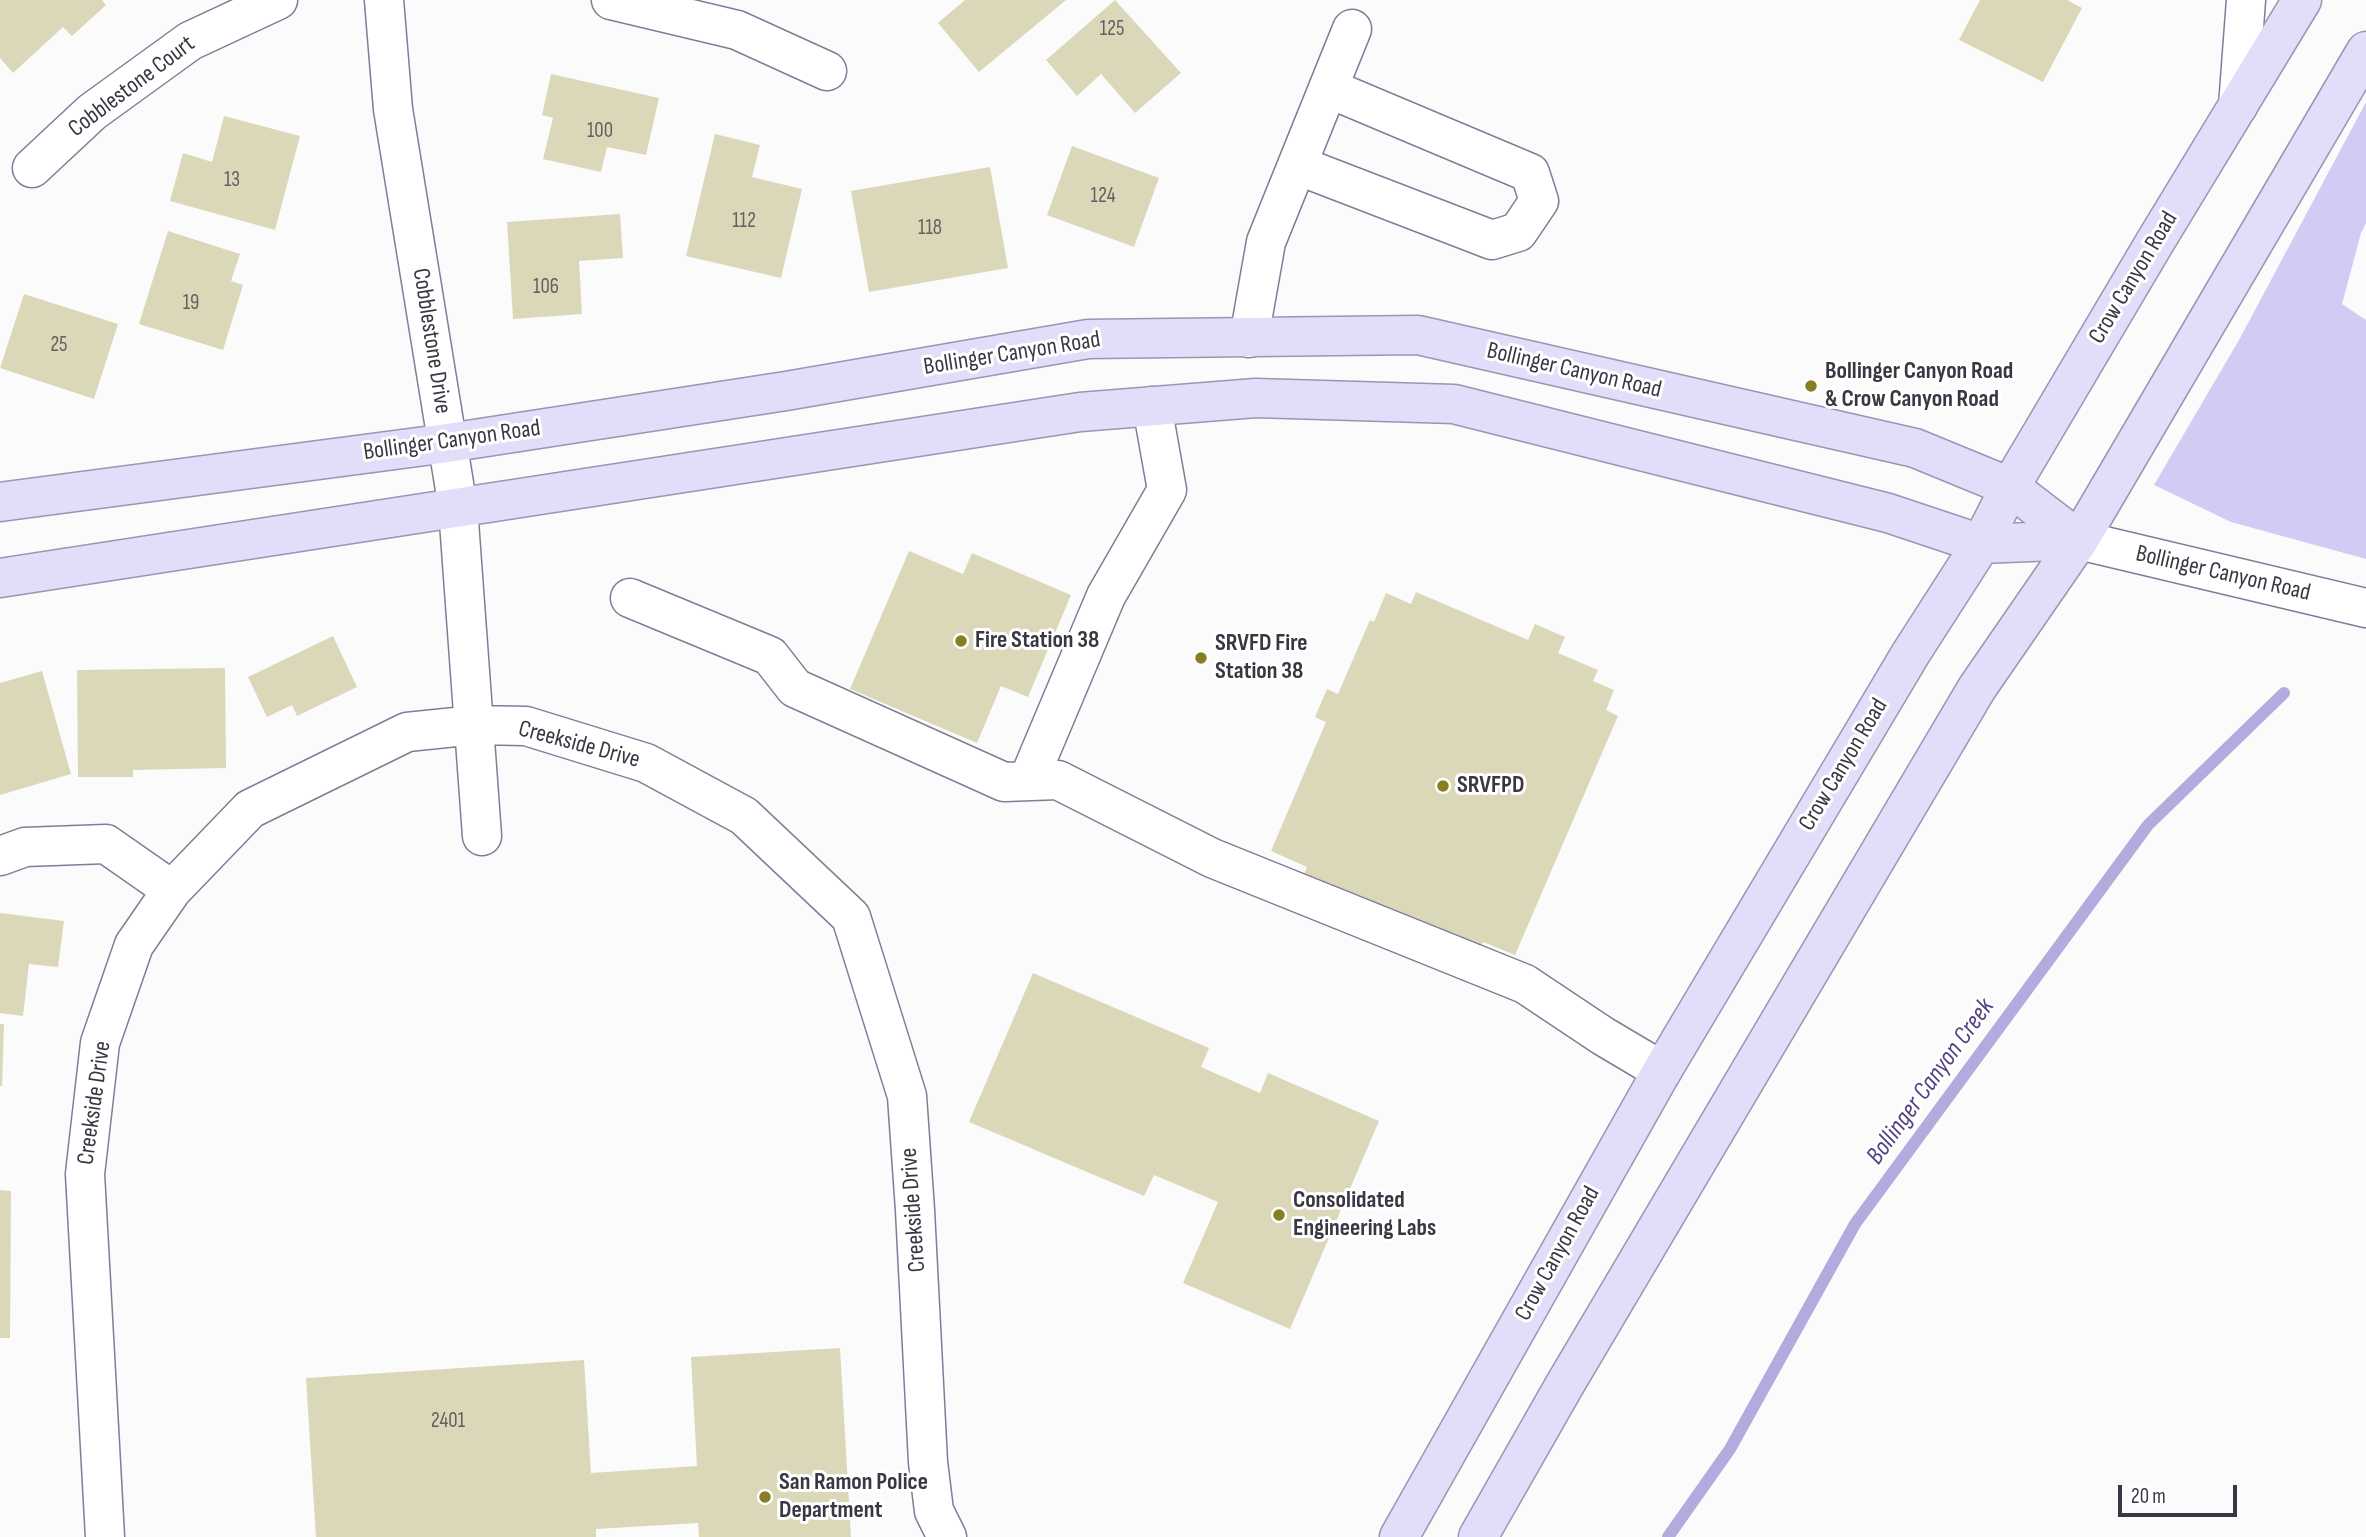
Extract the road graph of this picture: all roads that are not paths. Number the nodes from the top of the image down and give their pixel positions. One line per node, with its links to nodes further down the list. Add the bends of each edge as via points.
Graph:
1 (278, 0): 12 (street, Cobblestone Court, via 190,41 92,112)
2 (384, 0): 15 (street, Cobblestone Drive, via 393,108)
3 (611, 0): 8 (street, via 737,30)
4 (2246, 0): 10 (street)
5 (2302, 0): 10 (main road, Crow Canyon Road)
6 (1352, 29): 9 (street)
7 (2366, 51): 19 (main road)
8 (827, 71)
9 (1328, 88): 11 (street); 11 (street, via 1530,173 1539,201 1518,232 1492,240)
10 (2238, 106): 16 (main road, Crow Canyon Road)
11 (1297, 164): 13 (street, via 1266,242)
12 (32, 168)
13 (1249, 338): 15 (main road, Bollinger Canyon Road, via 1088,340); 16 (main road, Bollinger Canyon Road, via 1418,335 1915,448)
14 (1152, 406): 18 (main road, Bollinger Canyon Road, via 1080,412); 20 (main road, Bollinger Canyon Road, via 1256,398 1454,404 1888,513); 25 (street, via 1167,490 1106,596)
15 (448, 443): 17 (main road, Bollinger Canyon Road); 18 (street, Cobblestone Drive)
16 (2010, 486): 19 (main road, Bollinger Canyon Road); 20 (main road, Crow Canyon Road)
17 (0, 502)
18 (458, 508): 21 (main road, Bollinger Canyon Road); 24 (street, Cobblestone Drive)
19 (2079, 540): 20 (main road, Bollinger Canyon Road); 23 (street, Bollinger Canyon Road); 33 (main road, via 1977,688)
20 (1982, 544): 29 (main road, Crow Canyon Road, via 1910,653)
21 (0, 578)
22 (630, 598): 25 (street, via 770,656 795,688 1004,782)
23 (2366, 608)
24 (475, 725): 26 (street, Cobblestone Drive); 28 (street, Creekside Drive, via 407,732 250,809); 31 (street, Creekside Drive, via 526,726 646,763 744,816 851,917 907,1096 928,1462 934,1511)
25 (1028, 781): 29 (street, via 1058,780 1212,858 1525,984)
26 (482, 836)
27 (0, 856): 28 (street, via 25,847 106,844)
28 (172, 890): 30 (street, Creekside Drive, via 134,945 100,1043 85,1174)
29 (1662, 1071): 32 (main road, Crow Canyon Road)
30 (105, 1537)
31 (947, 1537)
32 (1399, 1537)
33 (1478, 1537)

